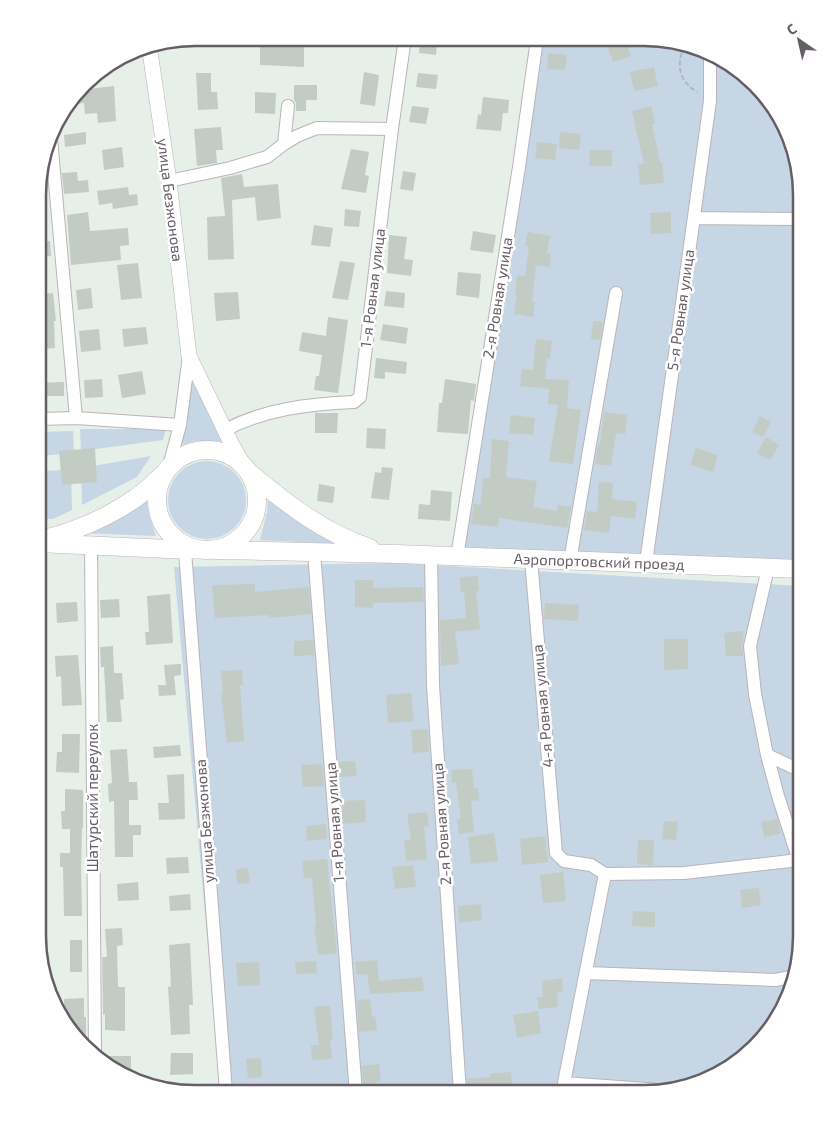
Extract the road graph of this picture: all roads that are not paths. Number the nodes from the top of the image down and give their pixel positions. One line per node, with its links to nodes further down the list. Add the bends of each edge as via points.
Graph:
1 (404, 46): 6 (street, 1-я Ровная улица)
2 (535, 46): 28 (street, 2-я Ровная улица)
3 (150, 53): 9 (street, улица Безжонова)
4 (710, 63): 10 (street, 5-я Ровная улица, via 710,101)
5 (288, 106): 7 (street)
6 (392, 129): 7 (street, via 317,128); 17 (street, 1-я Ровная улица, via 360,397 354,402 285,408)
7 (284, 144): 9 (street, via 267,157)
8 (52, 153): 14 (street)
9 (169, 181): 13 (street, улица Безжонова)
10 (694, 218): 11 (street); 31 (street, 5-я Ровная улица)
11 (793, 220)
12 (616, 293): 30 (street)
13 (189, 356): 16 (street); 17 (street, улица Безжонова)
14 (76, 418): 15 (street); 16 (street)
15 (46, 419)
16 (180, 425): 18 (street)
17 (224, 430): 19 (street, улица Безжонова)
18 (167, 469): 19 (main road, via 178,458 197,450 217,451 235,458); 20 (main road, via 145,491 117,510); 23 (main road, via 157,490 157,510 164,529)
19 (247, 471): 24 (main road, via 257,490 253,519 235,543); 26 (main road, via 327,530 348,541)
20 (46, 539)
21 (46, 542): 22 (main road)
22 (91, 544): 23 (main road); 41 (street, Шатурский переулок)
23 (191, 550): 24 (main road); 42 (street, улица Безжонова)
24 (217, 550): 25 (main road)
25 (314, 552): 26 (main road); 43 (street, 1-я Ровная улица)
26 (397, 554): 27 (main road, Аэропортовский проезд)
27 (431, 555): 28 (main road, Аэропортовский проезд); 44 (street, 2-я Ровная улица, via 433,685)
28 (457, 557): 29 (main road, Аэропортовский проезд)
29 (531, 559): 30 (main road, Аэропортовский проезд); 38 (street, 4-я Ровная улица, via 556,853 564,861 591,865)
30 (570, 560): 31 (main road, Аэропортовский проезд)
31 (646, 563): 32 (main road, Аэропортовский проезд)
32 (768, 568): 33 (main road, Аэропортовский проезд); 34 (street, via 750,646)
33 (793, 569)
34 (767, 755): 35 (street); 36 (street)
35 (792, 767)
36 (792, 840)
37 (792, 865): 38 (street, via 684,873)
38 (605, 874): 39 (street)
39 (586, 973): 40 (street); 45 (street, via 564,1083)
40 (786, 978)
41 (94, 1044)
42 (226, 1085)
43 (355, 1085)
44 (459, 1085)
45 (591, 1085)

